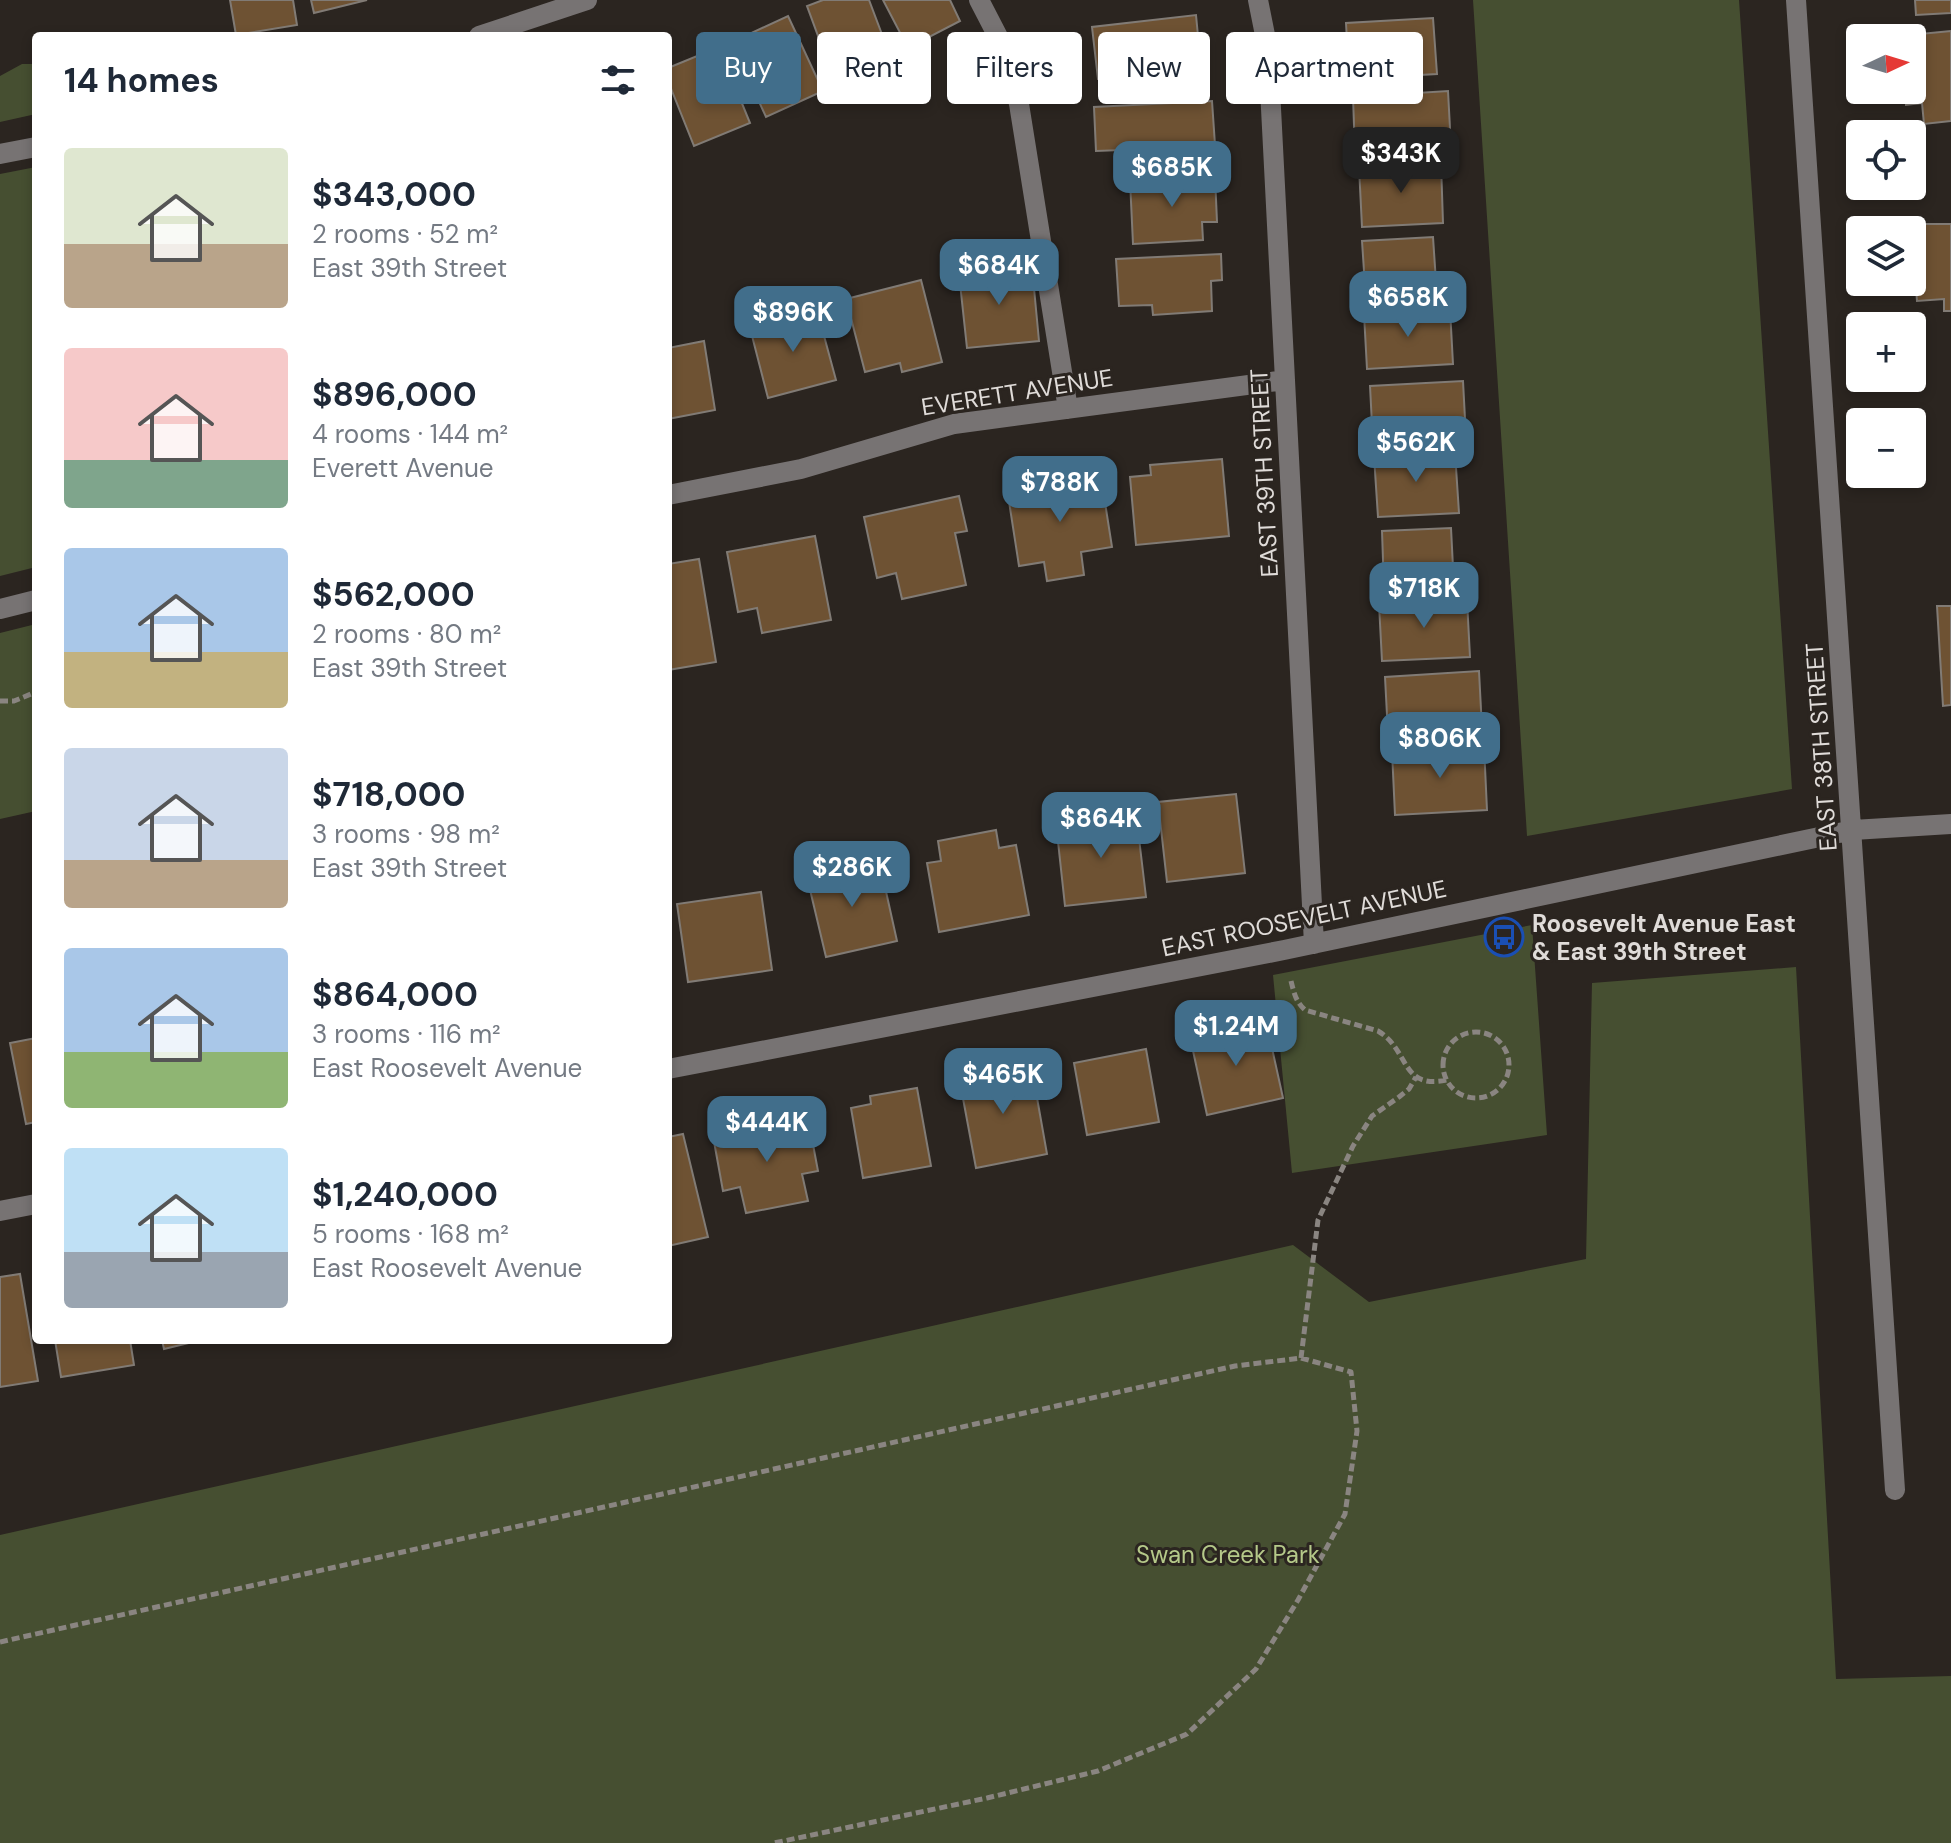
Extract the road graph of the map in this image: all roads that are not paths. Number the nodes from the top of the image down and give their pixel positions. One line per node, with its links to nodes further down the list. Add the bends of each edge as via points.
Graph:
1 (587, 0): 5 (street)
2 (979, 0): 9 (street, via 1008,56 1019,104)
3 (1258, 0): 8 (street, EAST 39TH STREET, via 1268,50)
4 (1796, 0): 14 (street, EAST 38TH STREET)
5 (491, 32)
6 (32, 148): 7 (street)
7 (0, 154)
8 (1285, 380): 9 (street, EVERETT AVENUE); 15 (street, EAST 39TH STREET)
9 (1068, 409): 10 (street, EVERETT AVENUE, via 954,424 801,469)
10 (672, 494)
11 (32, 601): 12 (street)
12 (0, 609)
13 (1951, 824): 14 (street, EAST ROOSEVELT AVENUE)
14 (1853, 830): 15 (street, EAST ROOSEVELT AVENUE); 19 (street, EAST 38TH STREET)
15 (1314, 944): 16 (street, EAST ROOSEVELT AVENUE)
16 (672, 1068)
17 (32, 1205): 18 (street)
18 (0, 1211)
19 (1895, 1490)

